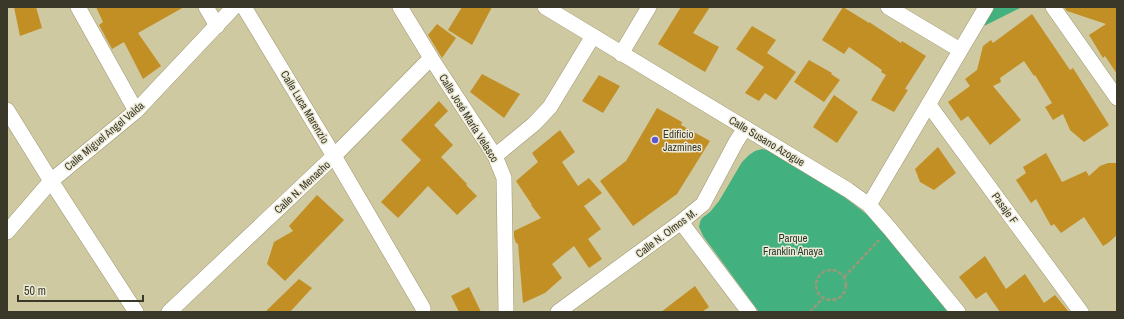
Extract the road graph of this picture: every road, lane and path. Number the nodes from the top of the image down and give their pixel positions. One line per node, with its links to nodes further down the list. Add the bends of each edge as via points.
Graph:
1 (78, 7): 19 (street)
2 (206, 7): 11 (street)
3 (234, 7): 11 (street, Calle Miguel Angel Valda)
4 (244, 7): 21 (street, Calle Luca Marenzio)
5 (400, 7): 15 (street, Calle José María Velasco)
6 (545, 7): 12 (street, Calle Susano Azogue)
7 (649, 7): 14 (street)
8 (888, 7): 13 (street)
9 (986, 7): 13 (street)
10 (1053, 7): 16 (street)
11 (217, 26): 19 (street, Calle Miguel Angel Valda)
12 (593, 36): 14 (street, Calle Susano Azogue); 22 (street, via 550,107 534,124)
13 (960, 50): 17 (street)
14 (621, 54): 20 (street, Calle Susano Azogue)
15 (431, 58): 21 (street, Calle N. Menacho); 22 (street, Calle José María Velasco)
16 (1117, 98)
17 (929, 105): 24 (street); 38 (street, Pasaje F)
18 (7, 110): 23 (street)
19 (136, 111): 23 (street, Calle Miguel Angel Valda)
20 (745, 128): 24 (street, Calle Susano Azogue); 25 (street, Calle N. Olmos M., via 703,204)
21 (334, 156): 31 (street, Calle N. Menacho); 32 (street, Calle Luca Marenzio)
22 (495, 156): 33 (street, Calle José María Velasco, via 504,178)
23 (50, 181): 27 (street, Calle Miguel Angel Valda); 30 (street)
24 (869, 205): 26 (street, Calle Susano Azogue)
25 (681, 222): 34 (street, Calle N. Olmos M.); 35 (street)
26 (890, 228): 28 (path); 37 (street, Calle Susano Azogue)
27 (7, 232)
28 (844, 277): 29 (path, via 846,287 842,296 833,300); 29 (path, via 831,270 822,273 816,286)
29 (823, 298): 36 (path)
30 (136, 312)
31 (169, 312)
32 (423, 312)
33 (506, 312)
34 (558, 312)
35 (749, 312)
36 (810, 312)
37 (958, 312)
38 (1081, 312)

